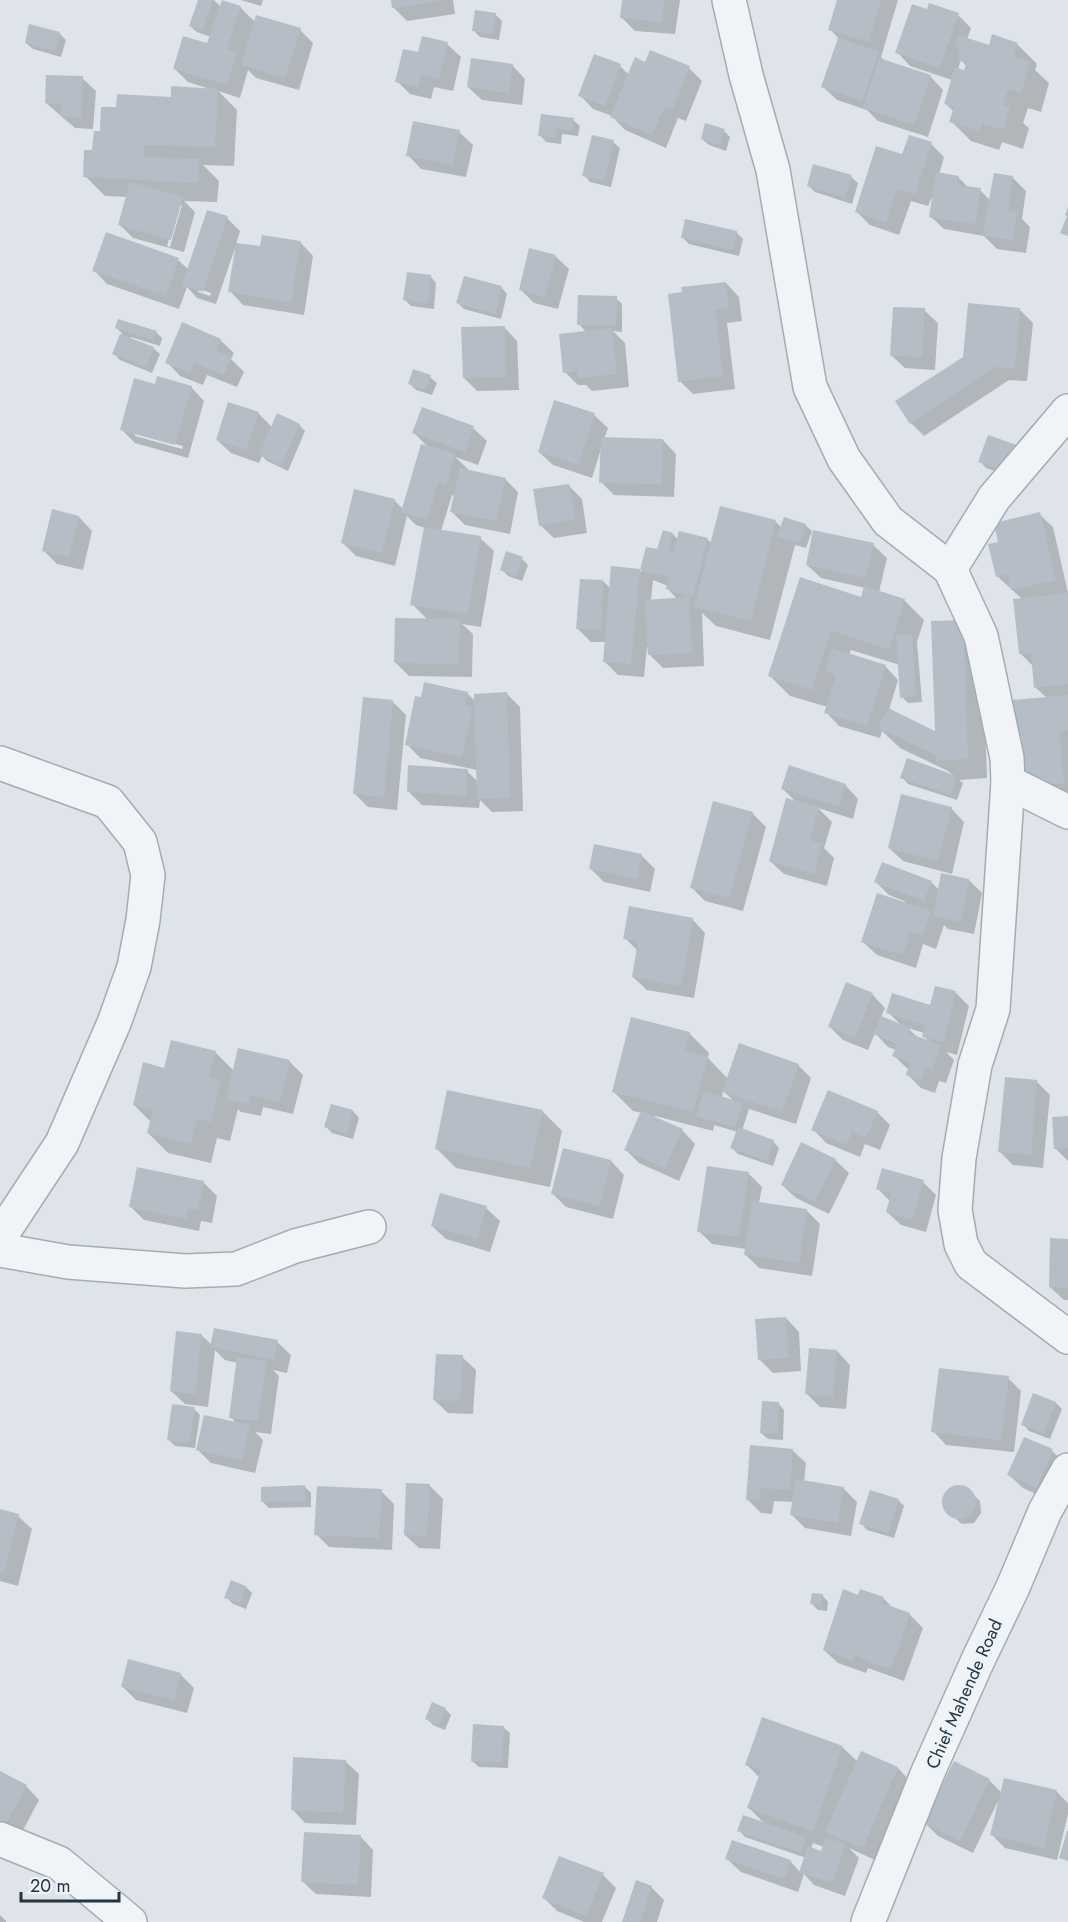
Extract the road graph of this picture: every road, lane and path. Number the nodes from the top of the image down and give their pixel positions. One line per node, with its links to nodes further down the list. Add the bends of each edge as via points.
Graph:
1 (729, 0): 3 (street, via 773,170 810,387 844,459 888,521)
2 (1068, 411): 3 (street, via 994,498)
3 (950, 569): 5 (street, via 981,636 1007,758)
4 (0, 763): 8 (street, via 108,802 140,842 148,875 134,967 114,1023 62,1143)
5 (1008, 782): 6 (street); 10 (street, via 993,1009 975,1065 959,1158 955,1210 961,1244 971,1264)
6 (1068, 812)
7 (369, 1227): 9 (street, via 295,1246 236,1269 185,1271 68,1262)
8 (0, 1237)
9 (0, 1250)
10 (1068, 1337)
11 (1068, 1470): 14 (street, Chief Mahende Road, via 1044,1511 928,1772)
12 (0, 1839): 13 (street, via 59,1863)
13 (130, 1922)
14 (868, 1922)

